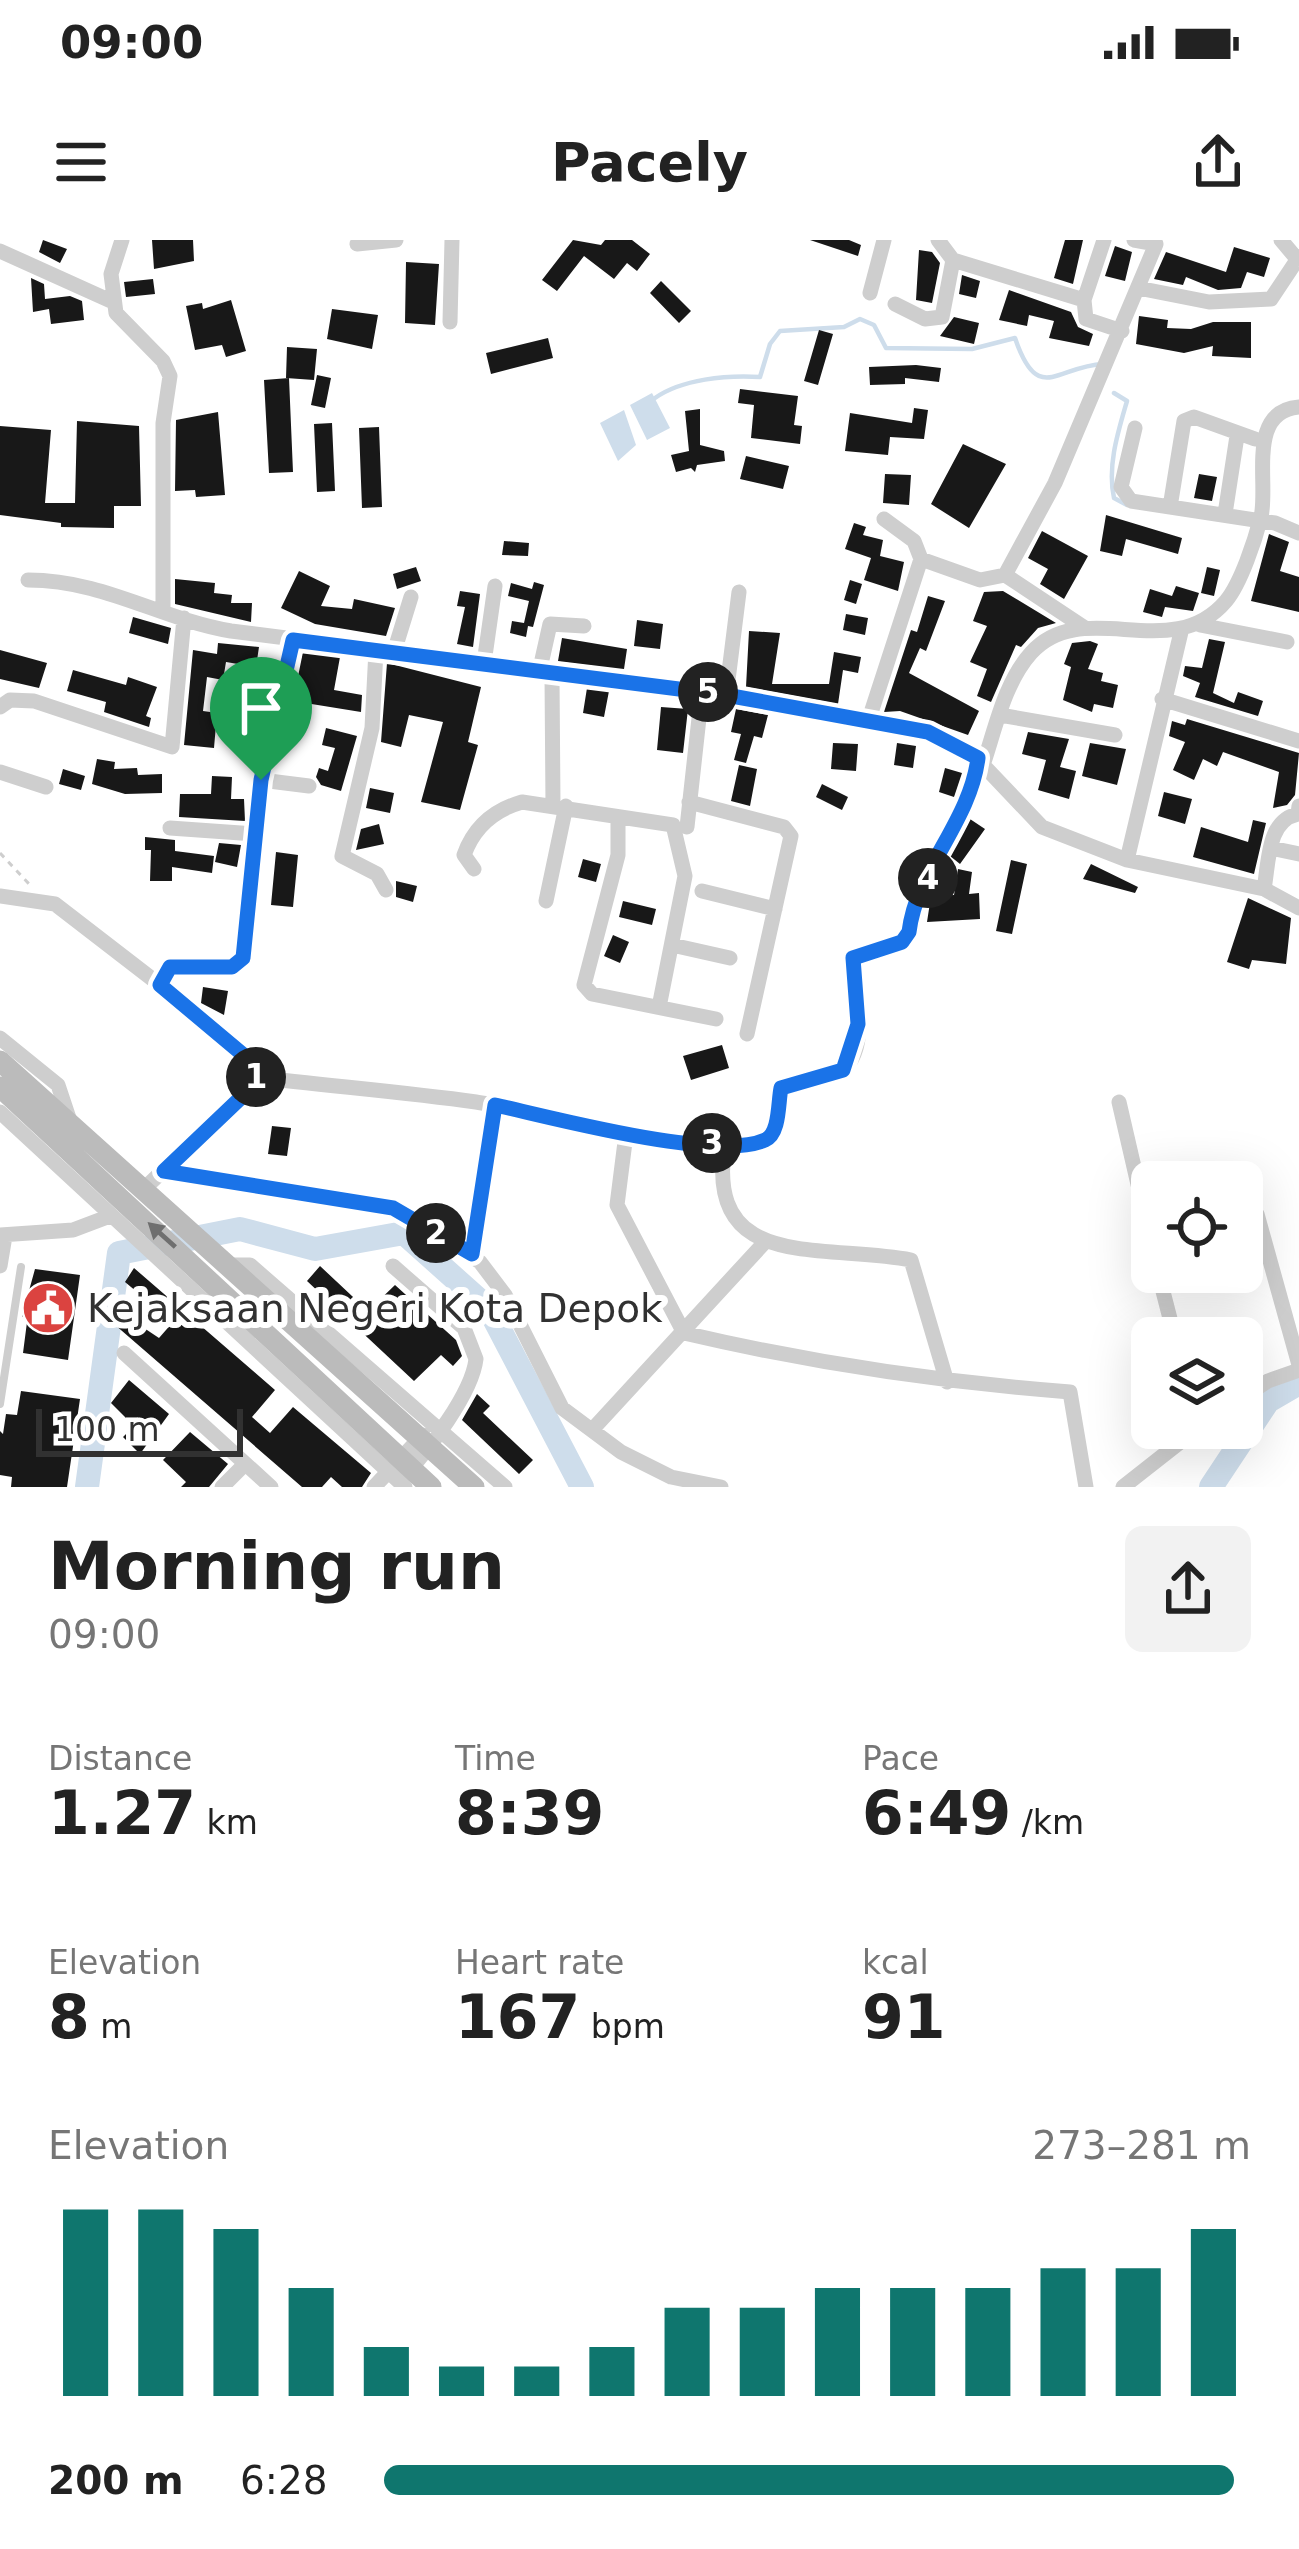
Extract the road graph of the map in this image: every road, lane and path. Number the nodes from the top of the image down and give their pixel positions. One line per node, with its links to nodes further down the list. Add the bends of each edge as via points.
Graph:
1 (122, 240): 16 (street)
2 (396, 240): 9 (street)
3 (452, 240): 18 (street)
4 (884, 240): 14 (street)
5 (938, 240): 12 (street)
6 (1104, 240): 15 (street)
7 (1134, 240): 13 (street, via 1156,244)
8 (1281, 240): 11 (street)
9 (357, 244)
10 (0, 251): 16 (street)
11 (1298, 258): 13 (street, via 1271,299 1209,302)
12 (953, 260): 15 (street); 17 (street, via 942,317 926,319)
13 (1138, 288): 19 (street)
14 (870, 293)
15 (1084, 300): 19 (street, via 1087,319)
16 (112, 302): 33 (street, via 170,376)
17 (895, 304)
18 (450, 322)
19 (1122, 332): 28 (street)
20 (1299, 406): 25 (street, via 1282,412 1267,432)
21 (1136, 428): 22 (street, via 1121,487 1131,501)
22 (1170, 507): 23 (street); 23 (street, via 1184,421 1194,417 1246,437)
23 (1225, 514): 25 (street)
24 (884, 518): 27 (street, via 914,542)
25 (1259, 521): 26 (street); 35 (street, via 1234,592)
26 (1299, 532)
27 (921, 559): 28 (street, via 980,580); 50 (street)
28 (1005, 575): 37 (street)
29 (28, 580): 33 (street)
30 (495, 586): 43 (street)
31 (740, 592): 46 (street)
32 (411, 597): 42 (street)
33 (163, 608): 34 (street)
34 (184, 618): 39 (street); 48 (street, via 172,747 34,701)
35 (1200, 625): 38 (street); 40 (street)
36 (584, 626): 44 (street, via 550,624)
37 (1085, 628): 38 (street); 49 (street, via 1035,648)
38 (1181, 632): 47 (street)
39 (293, 640): 41 (street); 55 (street)
40 (1287, 642)
41 (376, 650): 42 (street); 71 (street, via 372,728 342,856 377,874)
42 (394, 652): 43 (street)
43 (484, 663): 44 (street)
44 (546, 674): 45 (street); 59 (street)
45 (702, 691): 46 (street); 58 (street)
46 (726, 695): 50 (street)
47 (1162, 699): 52 (street); 68 (street)
48 (0, 707)
49 (1000, 715): 51 (street); 53 (street)
50 (868, 722): 53 (street, via 928,732)
51 (1114, 735)
52 (1299, 741)
53 (981, 760): 68 (street, via 1042,827); 93 (street, via 909,932 902,942 853,958 860,1003 849,1062 836,1074 781,1088 775,1130 764,1141)
54 (0, 772): 57 (street)
55 (261, 780): 56 (street); 64 (street)
56 (309, 786)
57 (46, 788)
58 (689, 802): 62 (street); 76 (street, via 790,831)
59 (560, 805): 61 (street); 69 (street, via 522,802 490,817 466,847); 74 (street)
60 (1299, 806): 65 (street, via 1280,820)
61 (617, 818): 78 (street, via 676,828 685,876); 81 (street, via 617,855 584,986)
62 (686, 826)
63 (170, 828): 64 (street)
64 (255, 834): 80 (street, via 243,958 232,967 178,964)
65 (1271, 848): 67 (street); 70 (street)
66 (0, 853): 75 (path)
67 (1299, 854)
68 (1127, 860): 70 (street)
69 (474, 869)
70 (1264, 889): 77 (street)
71 (386, 890)
72 (702, 891): 76 (street)
73 (0, 896): 75 (street)
74 (547, 901)
75 (55, 904): 80 (street)
76 (775, 908): 83 (street)
77 (1299, 908)
78 (672, 945): 79 (street); 81 (street)
79 (730, 958)
80 (160, 985): 86 (street, via 253,1063)
81 (659, 1006): 82 (street)
82 (716, 1019)
83 (747, 1034)
84 (0, 1038): 91 (street, via 58,1085)
85 (0, 1060): 91 (main road)
86 (256, 1078): 89 (street); 95 (street)
87 (0, 1087): 105 (main road, one-way to 87)
88 (1119, 1102): 94 (street)
89 (495, 1105): 92 (street); 101 (street)
90 (0, 1112): 97 (street)
91 (70, 1121): 96 (main road)
92 (626, 1134): 93 (street); 106 (street, via 616,1205)
93 (725, 1144): 100 (street, via 724,1206 735,1224)
94 (1133, 1161)
95 (164, 1171): 96 (street); 101 (street, via 393,1208)
96 (145, 1188): 105 (main road)
97 (110, 1216): 98 (street, via 73,1230); 116 (street)
98 (2, 1236): 102 (street)
99 (1263, 1236): 108 (street)
100 (765, 1242): 106 (street); 109 (street, via 911,1260)
101 (472, 1254): 112 (street, via 506,1295 562,1408)
102 (0, 1266)
103 (393, 1266): 113 (street, via 469,1336 475,1368)
104 (21, 1267): 111 (lane)
105 (220, 1268): 113 (main road); 116 (main road)
106 (684, 1334): 109 (street); 112 (street)
107 (124, 1353): 115 (street)
108 (1299, 1368): 110 (street)
109 (947, 1382): 124 (street, via 1073,1394)
110 (1263, 1384)
111 (0, 1403)
112 (592, 1430): 123 (street, via 671,1477)
113 (435, 1432): 116 (street); 121 (main road); 122 (street)
114 (1171, 1449): 125 (street)
115 (244, 1464): 117 (street); 118 (street)
116 (399, 1475): 119 (street); 120 (main road)
117 (222, 1487)
118 (272, 1487)
119 (374, 1487)
120 (431, 1487)
121 (474, 1487)
122 (505, 1487)
123 (721, 1487)
124 (1086, 1487)
125 (1123, 1487)

